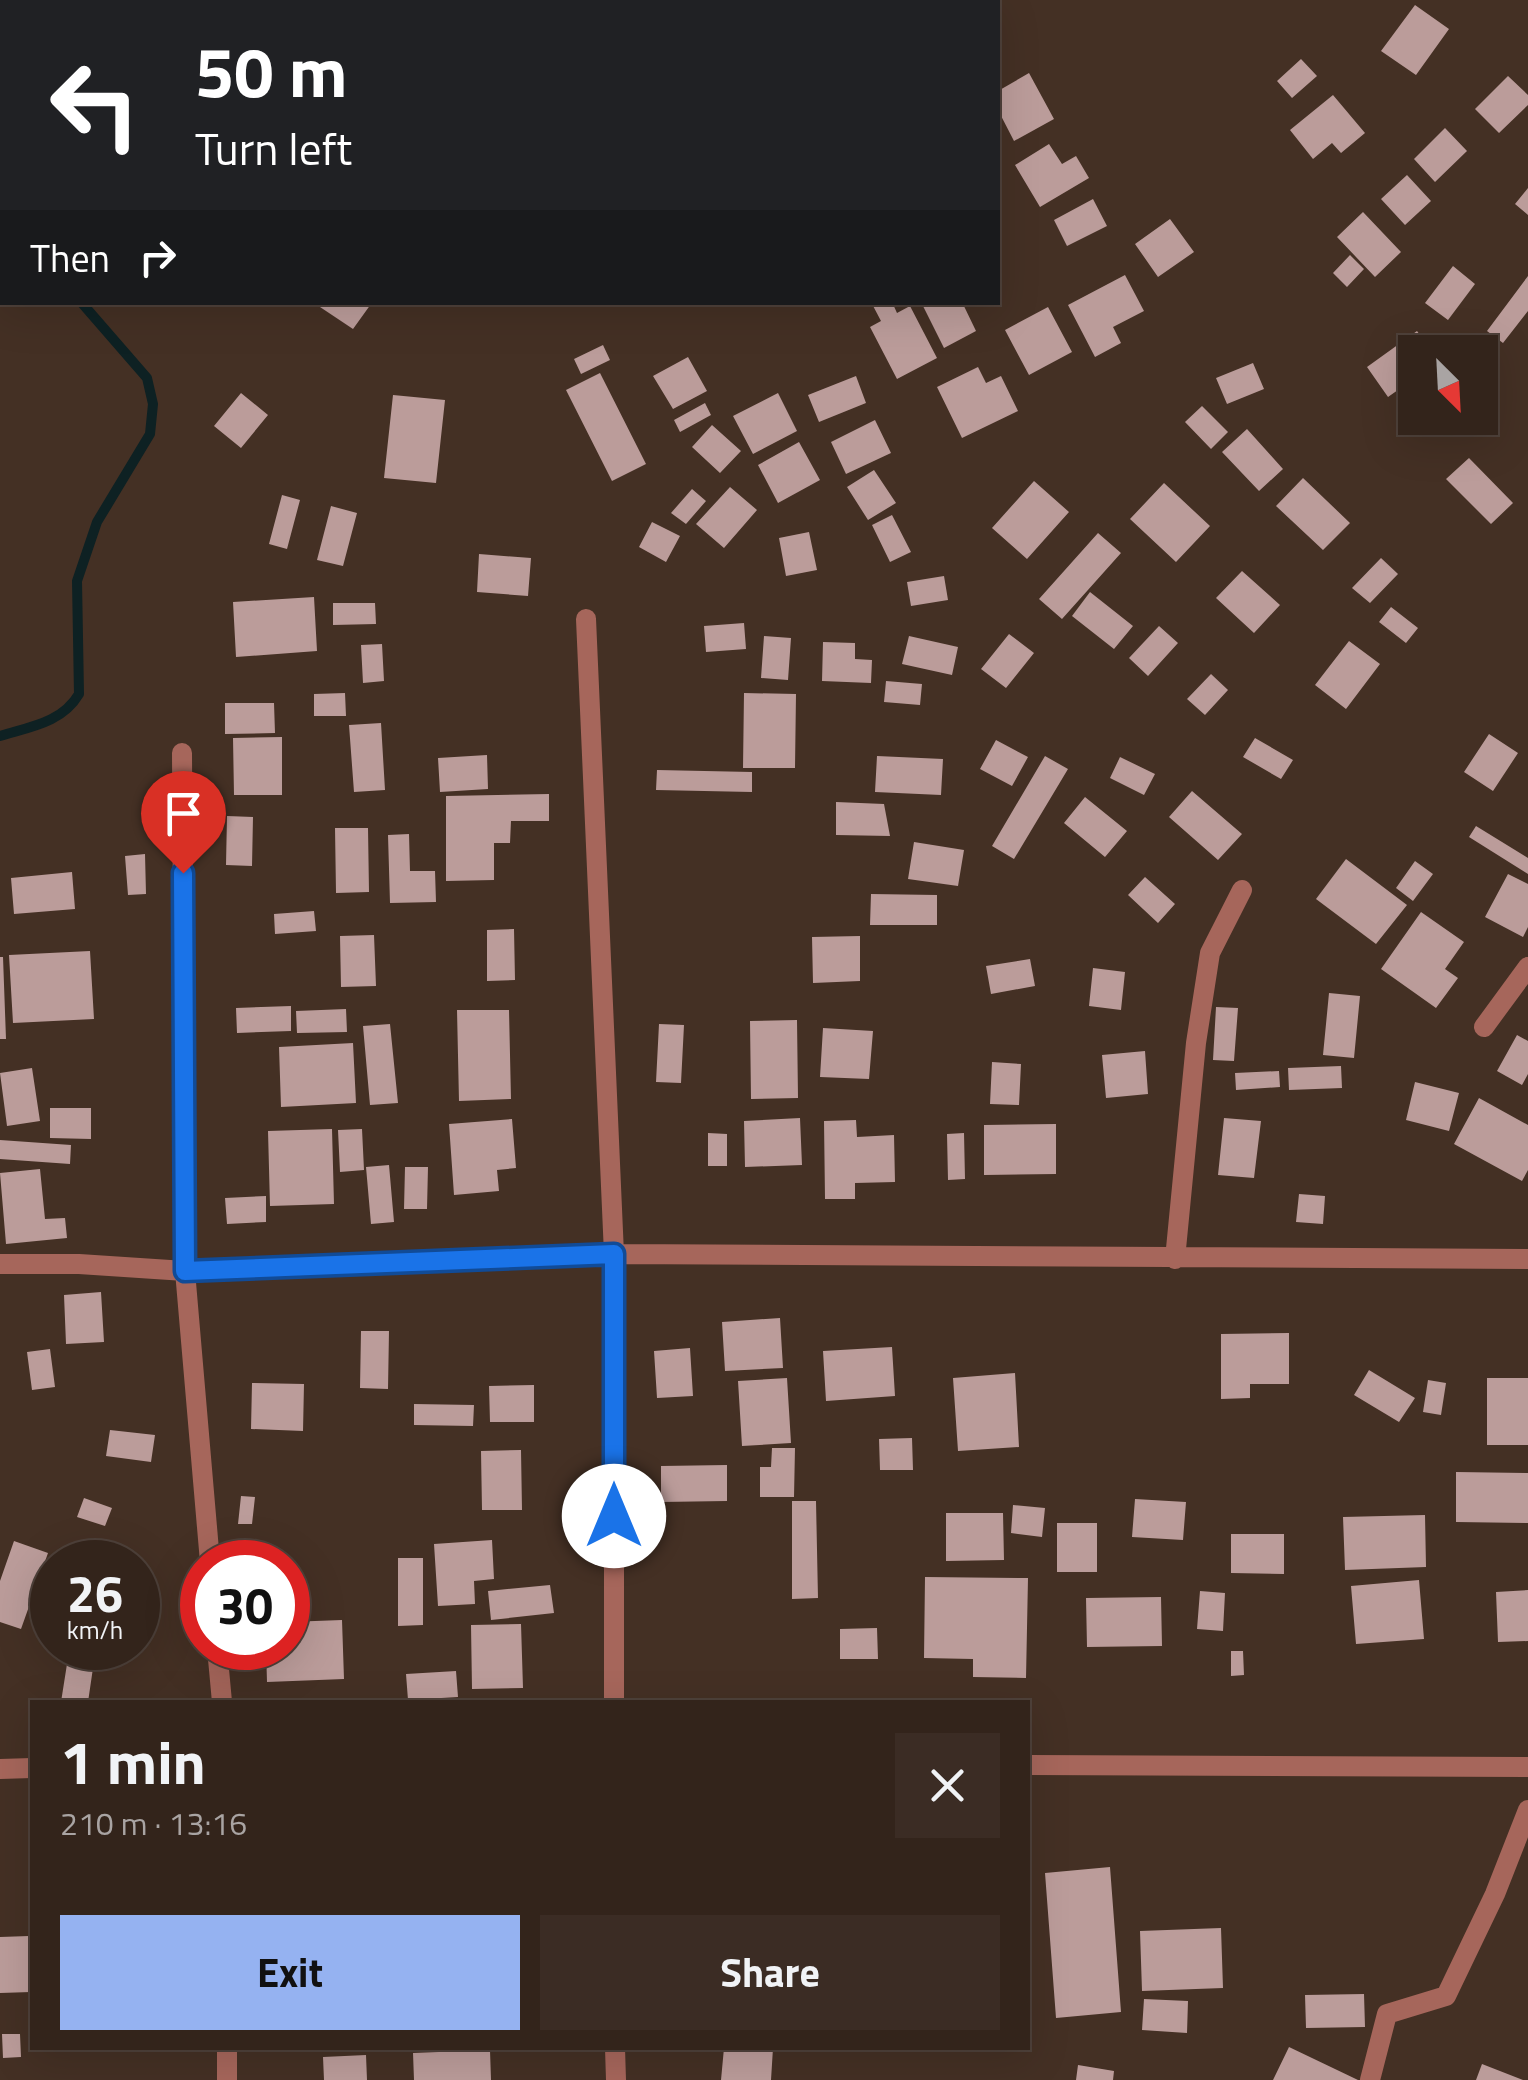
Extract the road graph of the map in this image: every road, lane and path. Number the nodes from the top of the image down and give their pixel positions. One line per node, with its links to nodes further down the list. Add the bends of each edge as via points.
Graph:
1 (586, 619): 6 (street)
2 (182, 754): 10 (street)
3 (1242, 890): 7 (street, via 1210,953)
4 (1528, 967): 5 (street)
5 (1484, 1027)
6 (614, 1254): 7 (street); 10 (street); 14 (street)
7 (1176, 1259): 8 (street)
8 (1528, 1259)
9 (0, 1264): 10 (street)
10 (185, 1271): 11 (street)
11 (208, 1540)
12 (219, 1670): 13 (street)
13 (222, 1700)
14 (614, 1700)
15 (1030, 1765): 16 (street)
16 (1528, 1767)
17 (30, 1768): 18 (street)
18 (0, 1769)
19 (1528, 1810): 24 (street, via 1446,1996 1387,2014)
20 (226, 2050): 22 (street)
21 (615, 2050): 23 (street)
22 (226, 2080)
23 (616, 2080)
24 (1370, 2080)

